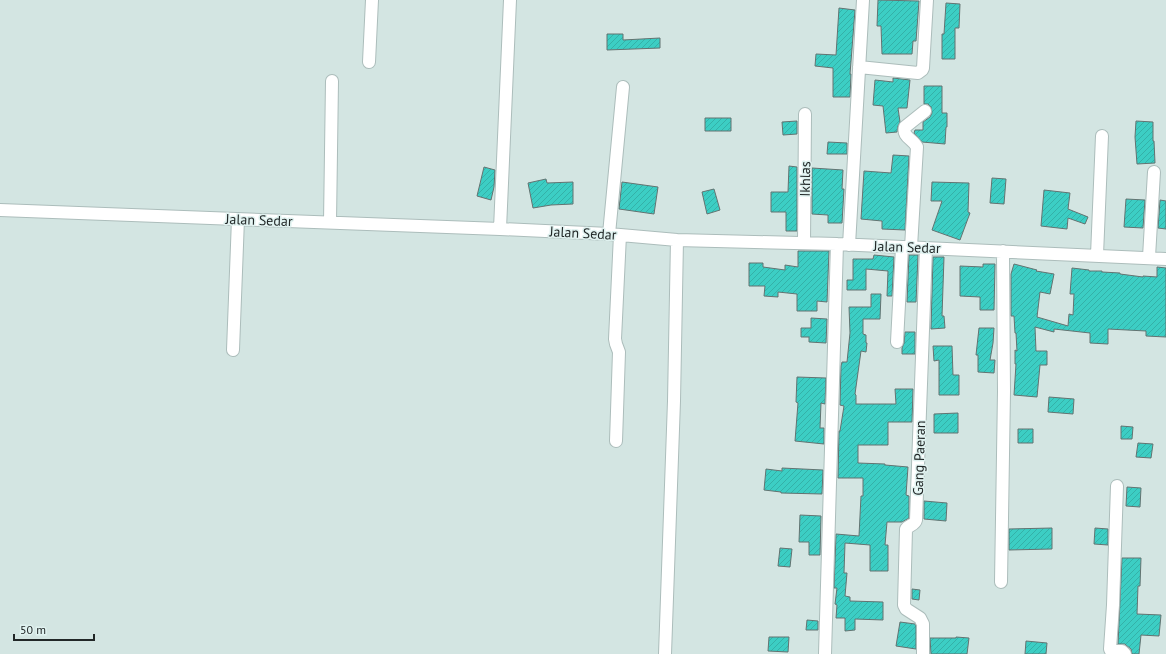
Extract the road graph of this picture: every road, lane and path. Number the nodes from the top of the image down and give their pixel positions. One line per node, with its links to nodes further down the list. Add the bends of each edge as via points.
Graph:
1 (372, 0): 5 (street)
2 (510, 0): 16 (street)
3 (863, 0): 6 (street)
4 (927, 0): 6 (street, via 922,70 918,73)
5 (369, 62)
6 (859, 67): 20 (street)
7 (332, 81): 15 (street)
8 (623, 87): 17 (street)
9 (925, 110): 21 (street, via 904,130 905,135 917,147)
10 (805, 114): 19 (street, Ikhlas)
11 (1102, 136): 24 (street)
12 (1154, 172): 25 (street)
13 (0, 210): 14 (street, Jalan Sedar)
14 (238, 219): 15 (street, Jalan Sedar); 28 (street)
15 (330, 222): 16 (street, Jalan Sedar)
16 (500, 229): 17 (street, Jalan Sedar)
17 (615, 234): 18 (street, Jalan Sedar); 29 (street, via 615,339 619,352)
18 (677, 240): 19 (street, Jalan Sedar); 32 (street)
19 (804, 243): 20 (street, Jalan Sedar)
20 (843, 244): 21 (street, Jalan Sedar); 33 (street)
21 (907, 247): 22 (street, Jalan Sedar); 27 (street)
22 (926, 248): 23 (street, Jalan Sedar); 34 (street, Gang Paeran, via 916,520 906,529 904,605 924,624)
23 (1002, 251): 24 (street, Jalan Sedar); 31 (street, via 1004,391)
24 (1097, 255): 25 (street, Jalan Sedar)
25 (1149, 258): 26 (street, Jalan Sedar)
26 (1166, 258)
27 (897, 342)
28 (233, 350)
29 (616, 441)
30 (1117, 486): 35 (street, via 1110,649)
31 (1001, 582)
32 (665, 654)
33 (825, 654)
34 (923, 654)
35 (1125, 654)

